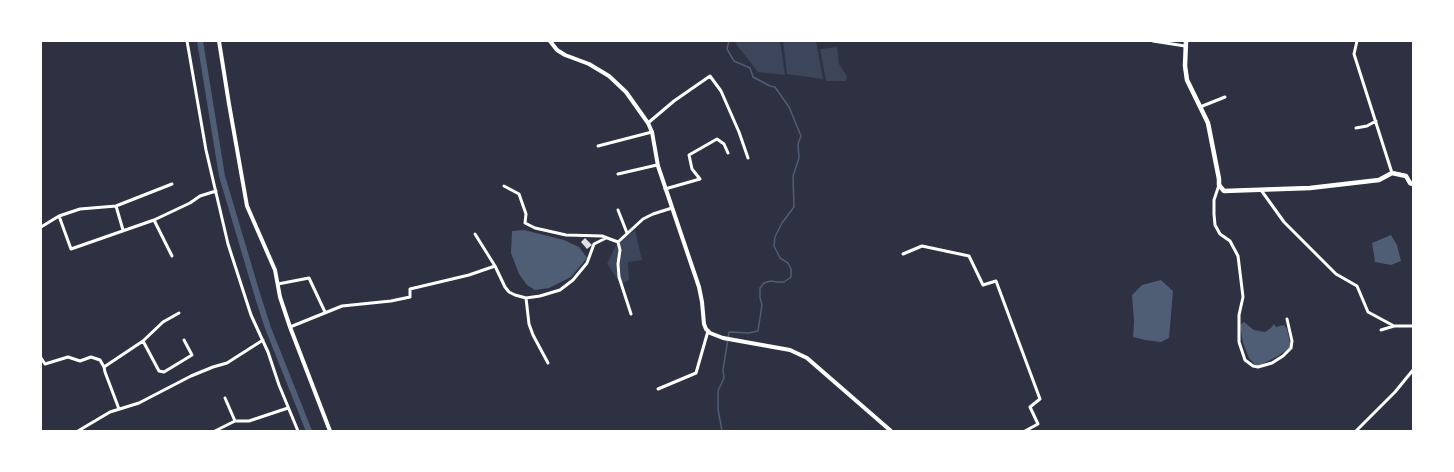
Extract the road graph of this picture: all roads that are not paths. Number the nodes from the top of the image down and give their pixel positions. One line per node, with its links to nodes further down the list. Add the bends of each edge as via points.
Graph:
1 (187, 41): 25 (street, via 206,150)
2 (219, 41): 42 (street, via 247,206 275,270)
3 (550, 41): 10 (street, via 564,56 589,64 610,76 626,92)
4 (1357, 41): 9 (street, via 1354,54)
5 (1153, 42): 6 (street)
6 (1185, 43): 8 (main road, via 1187,80)
7 (1225, 97): 8 (street)
8 (1200, 107): 21 (main road, via 1208,123)
9 (1376, 121): 11 (street); 17 (street)
10 (648, 123): 12 (street); 15 (street, via 710,76 721,91)
11 (1356, 128)
12 (652, 132): 13 (street); 16 (street)
13 (598, 146)
14 (728, 153): 23 (street, via 724,144 717,139 688,155 692,169 700,180)
15 (748, 158)
16 (657, 165): 18 (street); 23 (street)
17 (1392, 173): 20 (main road, via 1406,176); 24 (main road, via 1379,180 1310,188)
18 (618, 174)
19 (172, 184): 26 (street)
20 (1413, 184)
21 (1219, 185): 24 (main road, via 1224,191); 47 (street, via 1214,200 1215,225 1220,234 1230,241 1238,256 1243,297 1239,315 1239,342 1245,360 1253,366 1258,366 1272,363 1283,356 1291,348 1292,341)
22 (504, 186): 35 (street, via 519,194 526,214 525,223 566,235)
23 (665, 189): 27 (street)
24 (1260, 189): 48 (street, via 1284,222 1336,274 1357,286 1368,312)
25 (216, 191): 30 (street, via 200,196); 54 (street, via 228,244 251,315)
26 (116, 206): 29 (street, via 80,209); 32 (street)
27 (672, 208): 33 (street, via 642,219); 52 (street, via 699,287 704,324)
28 (618, 210): 33 (street)
29 (59, 216): 31 (street); 32 (street, via 71,249)
30 (154, 220): 32 (street); 40 (street)
31 (41, 227)
32 (123, 230)
33 (627, 232): 37 (street)
34 (475, 234): 41 (street)
35 (593, 236): 36 (street); 38 (street)
36 (606, 238): 37 (street); 38 (street)
37 (618, 242): 46 (street, via 619,277)
38 (594, 244): 43 (street, via 587,263 573,280 560,290)
39 (903, 254): 71 (street, via 922,246 968,256 983,285 996,281 1040,399 1030,407 1038,424)
40 (172, 256)
41 (495, 266): 43 (street, via 505,287 515,296); 44 (street, via 410,289 410,297 342,306)
42 (278, 284): 44 (street, via 309,278); 50 (street)
43 (526, 298): 57 (street, via 529,324)
44 (325, 312): 50 (street)
45 (179, 313): 55 (street, via 163,322)
46 (631, 314)
47 (1287, 320)
48 (1394, 326): 49 (street); 51 (street)
49 (1413, 326)
50 (290, 327): 69 (street)
51 (1381, 330)
52 (708, 331): 60 (street, via 696,374); 70 (street, via 723,338 790,350 807,358)
53 (184, 340): 55 (street, via 192,355 164,372 159,371)
54 (263, 340): 62 (street); 63 (street, via 227,363 190,376 139,403)
55 (142, 342): 58 (street)
56 (41, 358): 58 (street, via 45,364 68,357 80,361 91,357 100,360)
57 (548, 363)
58 (104, 367): 63 (street)
59 (1413, 370): 72 (street)
60 (658, 389)
61 (225, 398): 64 (street)
62 (288, 408): 64 (street, via 249,421); 68 (street)
63 (119, 409): 65 (street)
64 (235, 421): 67 (street)
65 (85, 429): 66 (street)
66 (78, 431)
67 (215, 431)
68 (298, 431)
69 (330, 431)
70 (891, 431)
71 (1026, 431)
72 (1356, 431)

